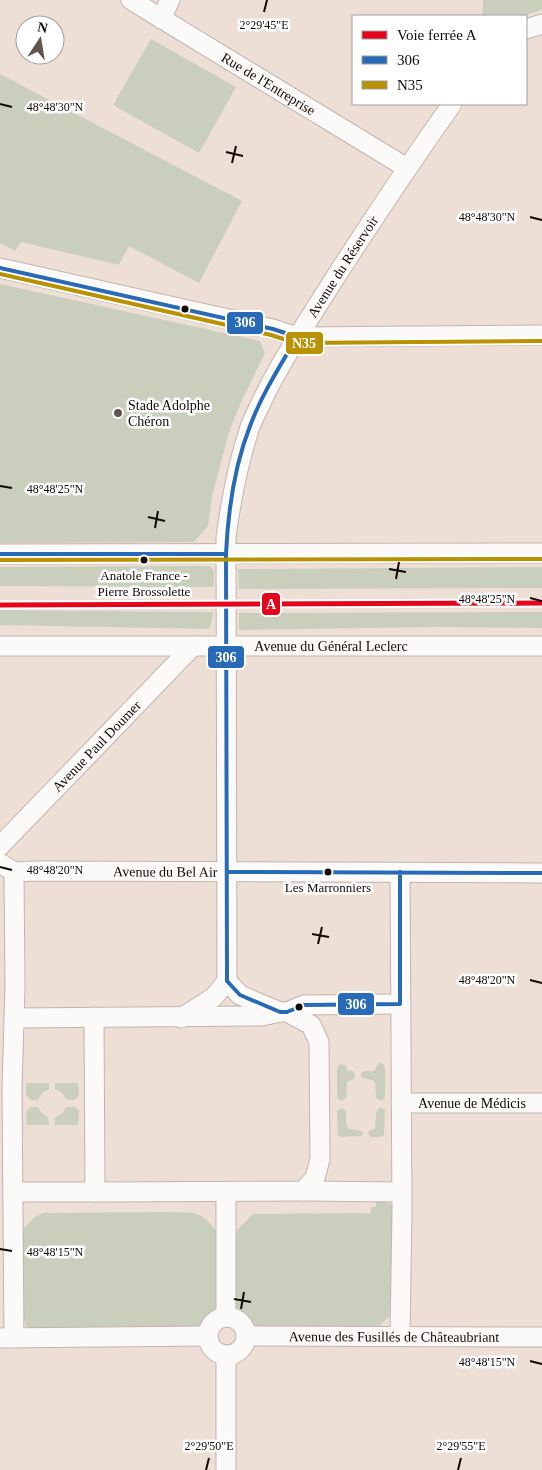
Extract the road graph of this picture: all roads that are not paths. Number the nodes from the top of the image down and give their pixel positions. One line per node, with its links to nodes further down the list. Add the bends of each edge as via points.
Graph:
1 (131, 0): 3 (street, Rue de l'Entreprise)
2 (170, 0): 3 (street)
3 (161, 19): 7 (street, Rue de l'Entreprise)
4 (542, 24): 5 (street)
5 (527, 29)
6 (451, 105): 7 (street, Avenue du Réservoir)
7 (407, 168): 10 (street, Avenue du Réservoir)
8 (0, 268): 10 (street)
9 (542, 335): 10 (street)
10 (297, 337): 13 (street, Avenue du Réservoir, via 250,426 229,513)
11 (542, 553): 13 (street)
12 (0, 554): 13 (street)
13 (226, 554): 16 (street, Avenue du Réservoir)
14 (0, 646): 15 (street, Avenue du Général Leclerc)
15 (193, 646): 16 (street, Avenue du Général Leclerc); 18 (street, Avenue Paul Doumer)
16 (226, 646): 17 (street, Avenue du Général Leclerc); 20 (street, Avenue du Réservoir)
17 (542, 646)
18 (0, 846)
19 (7, 868): 20 (street, Avenue du Bel Air); 27 (street)
20 (227, 872): 21 (street, Avenue du Bel Air); 23 (street, Avenue du Réservoir)
21 (400, 872): 22 (street, Avenue du Bel Air); 24 (street)
22 (542, 873)
23 (227, 980): 25 (street, via 240,995); 28 (street, via 214,997)
24 (400, 1004): 25 (street, via 304,1005); 29 (street)
25 (284, 1012): 28 (street, via 262,1016); 32 (street, via 311,1025 318,1042 320,1159 315,1178)
26 (94, 1017): 27 (street); 28 (street); 34 (street)
27 (14, 1018): 30 (street)
28 (181, 1018)
29 (401, 1102): 31 (street, Avenue de Médicis); 36 (street)
30 (6, 1103): 33 (street)
31 (542, 1103)
32 (303, 1191): 35 (street); 36 (street)
33 (13, 1192): 34 (street); 42 (street)
34 (94, 1192): 35 (street)
35 (226, 1192): 37 (street)
36 (402, 1192): 40 (street)
37 (226, 1317): 38 (street, via 212,1325); 39 (street, via 238,1320)
38 (208, 1336): 42 (street); 43 (street, via 208,1342 215,1351)
39 (246, 1336): 40 (street, Avenue des Fusillés de Châteaubriant); 43 (street, via 242,1348)
40 (400, 1336): 41 (street, Avenue des Fusillés de Châteaubriant)
41 (542, 1337)
42 (7, 1338)
43 (226, 1355): 44 (street)
44 (226, 1470)

